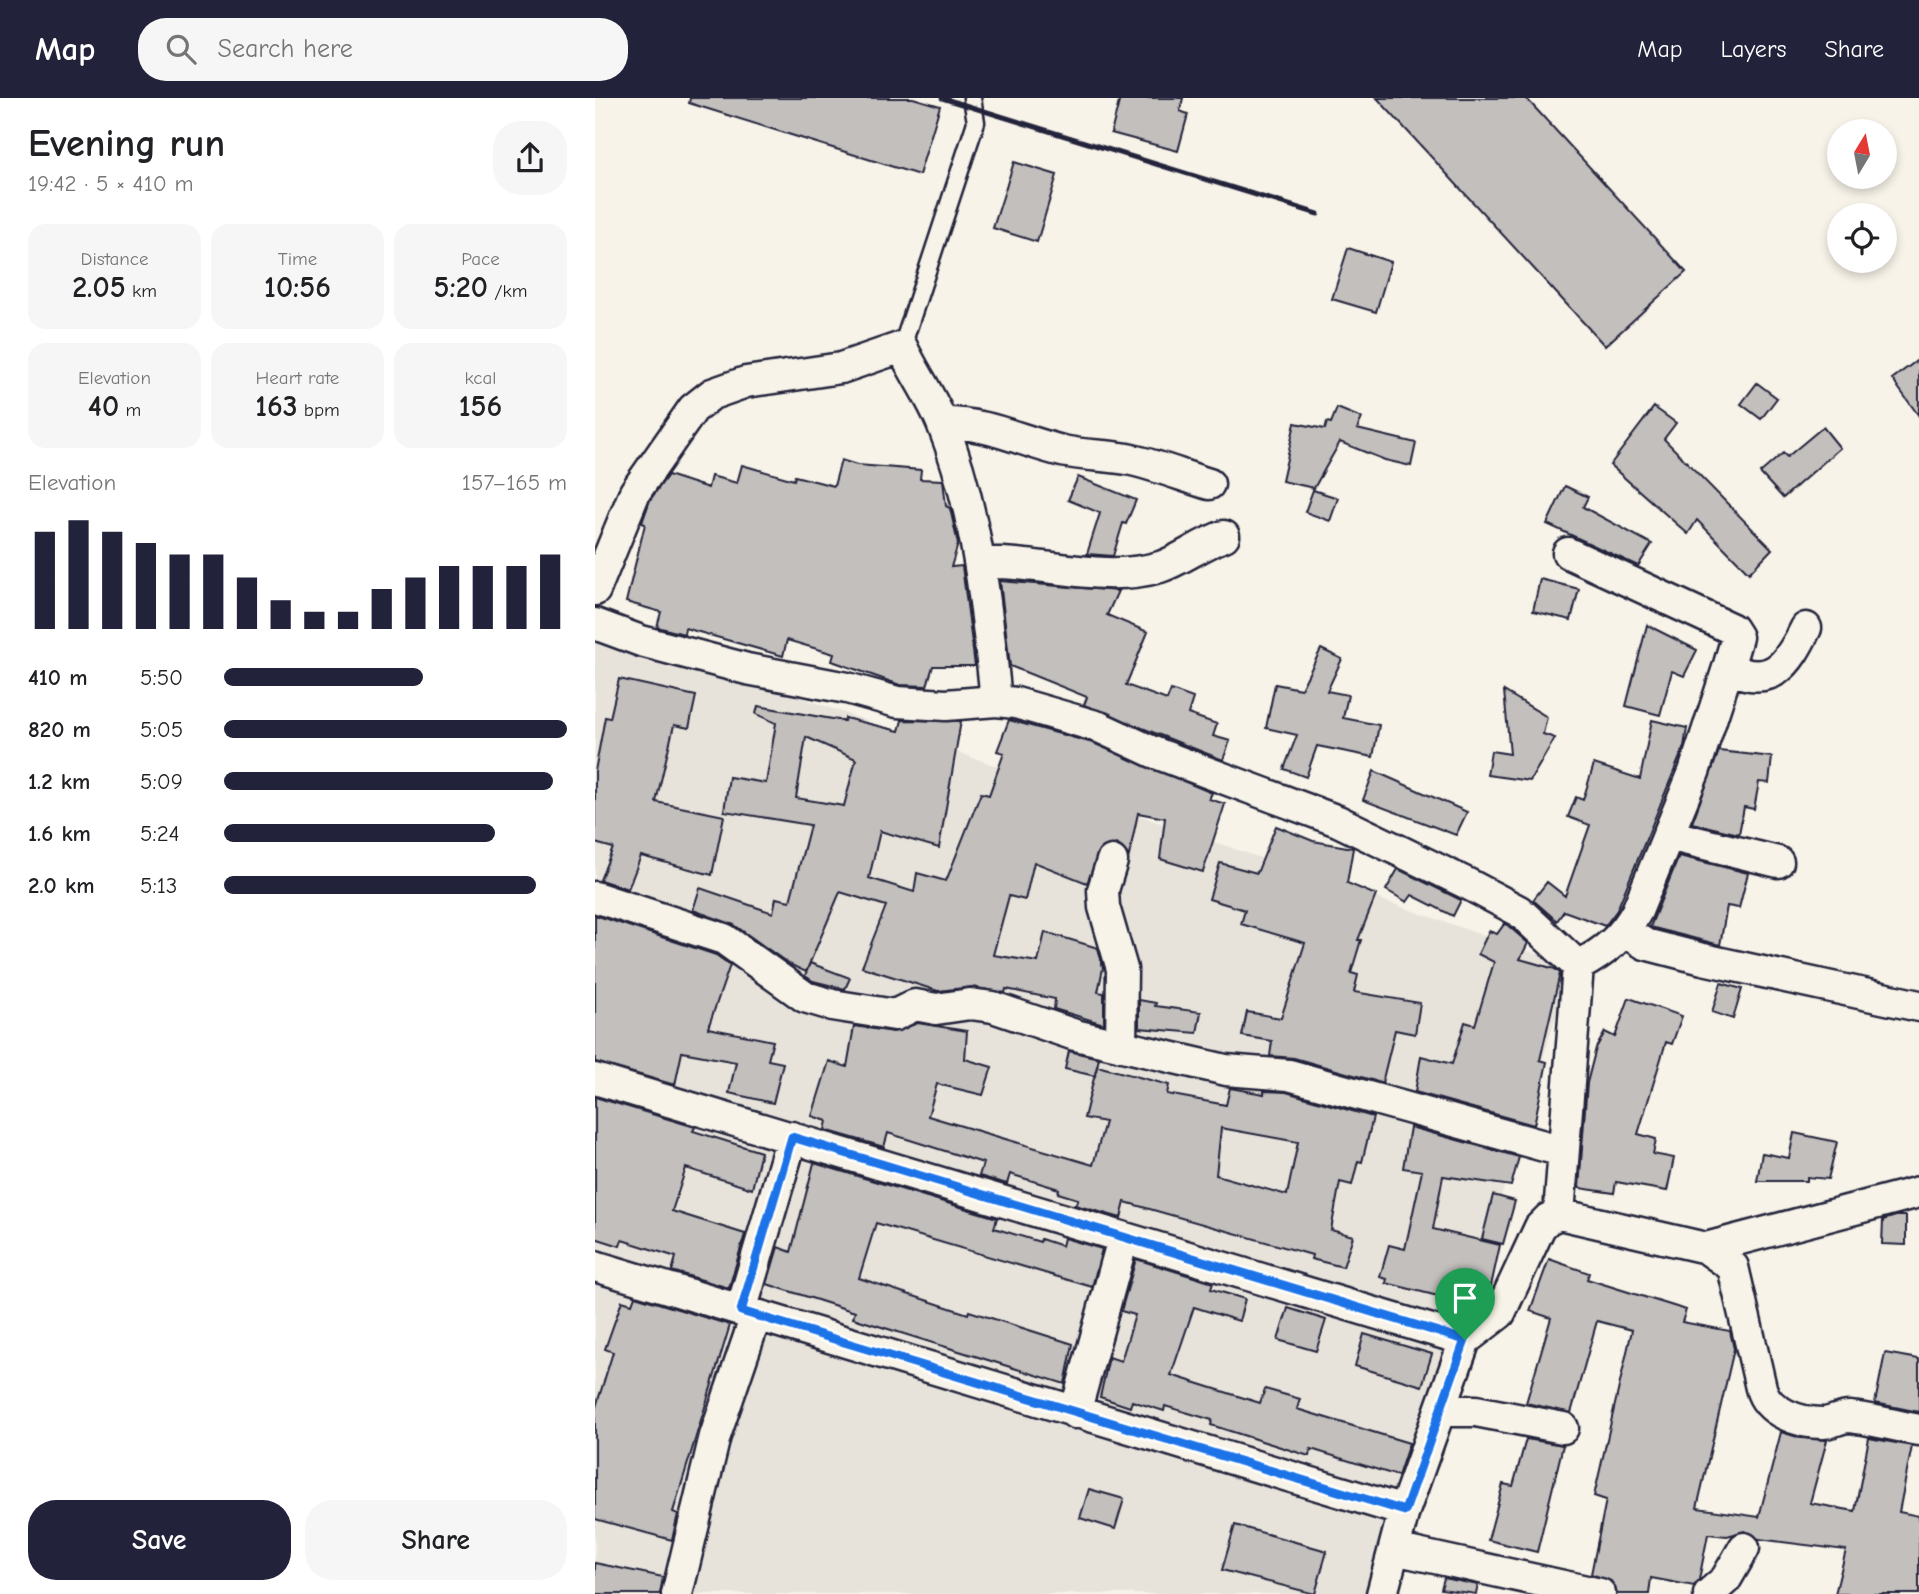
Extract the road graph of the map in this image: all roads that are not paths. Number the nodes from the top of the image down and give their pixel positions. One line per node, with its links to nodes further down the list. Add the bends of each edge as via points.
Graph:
1 (972, 98): 2 (lane, via 976,121)
2 (902, 347): 3 (street); 5 (street, via 841,369 746,382 712,394 693,409 635,492)
3 (942, 423): 4 (street, via 996,428 1058,450 1129,459); 8 (street)
4 (1209, 484)
5 (608, 520): 9 (street)
6 (1223, 536): 8 (street, via 1161,566 1121,572)
7 (1569, 553): 12 (street, via 1732,629 1737,637)
8 (980, 563): 13 (street)
9 (595, 590)
10 (595, 624): 13 (street, via 747,669 897,702)
11 (1807, 628): 12 (street, via 1791,660 1779,671 1751,674)
12 (1727, 668): 14 (street, via 1694,772)
13 (996, 701): 19 (street, via 1099,727 1153,752 1338,821 1519,911)
14 (1668, 835): 16 (street); 18 (street)
15 (1112, 861): 21 (street, via 1103,890 1122,969)
16 (1778, 862)
17 (595, 897): 21 (street, via 724,939 805,997 895,1015 915,1005 936,1009 978,1004)
18 (1626, 932): 19 (street, via 1603,953); 20 (street, via 1645,944 1703,959)
19 (1578, 966): 24 (street)
20 (1919, 1006)
21 (1121, 1046): 24 (street, via 1226,1070 1289,1075)
22 (595, 1079): 23 (street)
23 (792, 1137): 27 (street); 30 (street)
24 (1562, 1151): 26 (street)
25 (1919, 1192): 28 (street)
26 (1559, 1214): 28 (street); 31 (street, via 1540,1227 1500,1313)
27 (1123, 1239): 31 (street); 33 (street)
28 (1706, 1248): 35 (street, via 1733,1267 1761,1388 1772,1407 1821,1423 1846,1417)
29 (595, 1266): 30 (street)
30 (748, 1314): 33 (street); 39 (street)
31 (1465, 1340): 32 (street)
32 (1440, 1411): 34 (street, via 1476,1411); 36 (street)
33 (1075, 1413): 36 (street)
34 (1563, 1429)
35 (1919, 1430)
36 (1405, 1511): 38 (street)
37 (1744, 1548): 42 (street, via 1727,1579)
38 (1394, 1549): 40 (street); 41 (street)
39 (677, 1594)
40 (1382, 1594)
41 (1600, 1594)
42 (1709, 1594)

